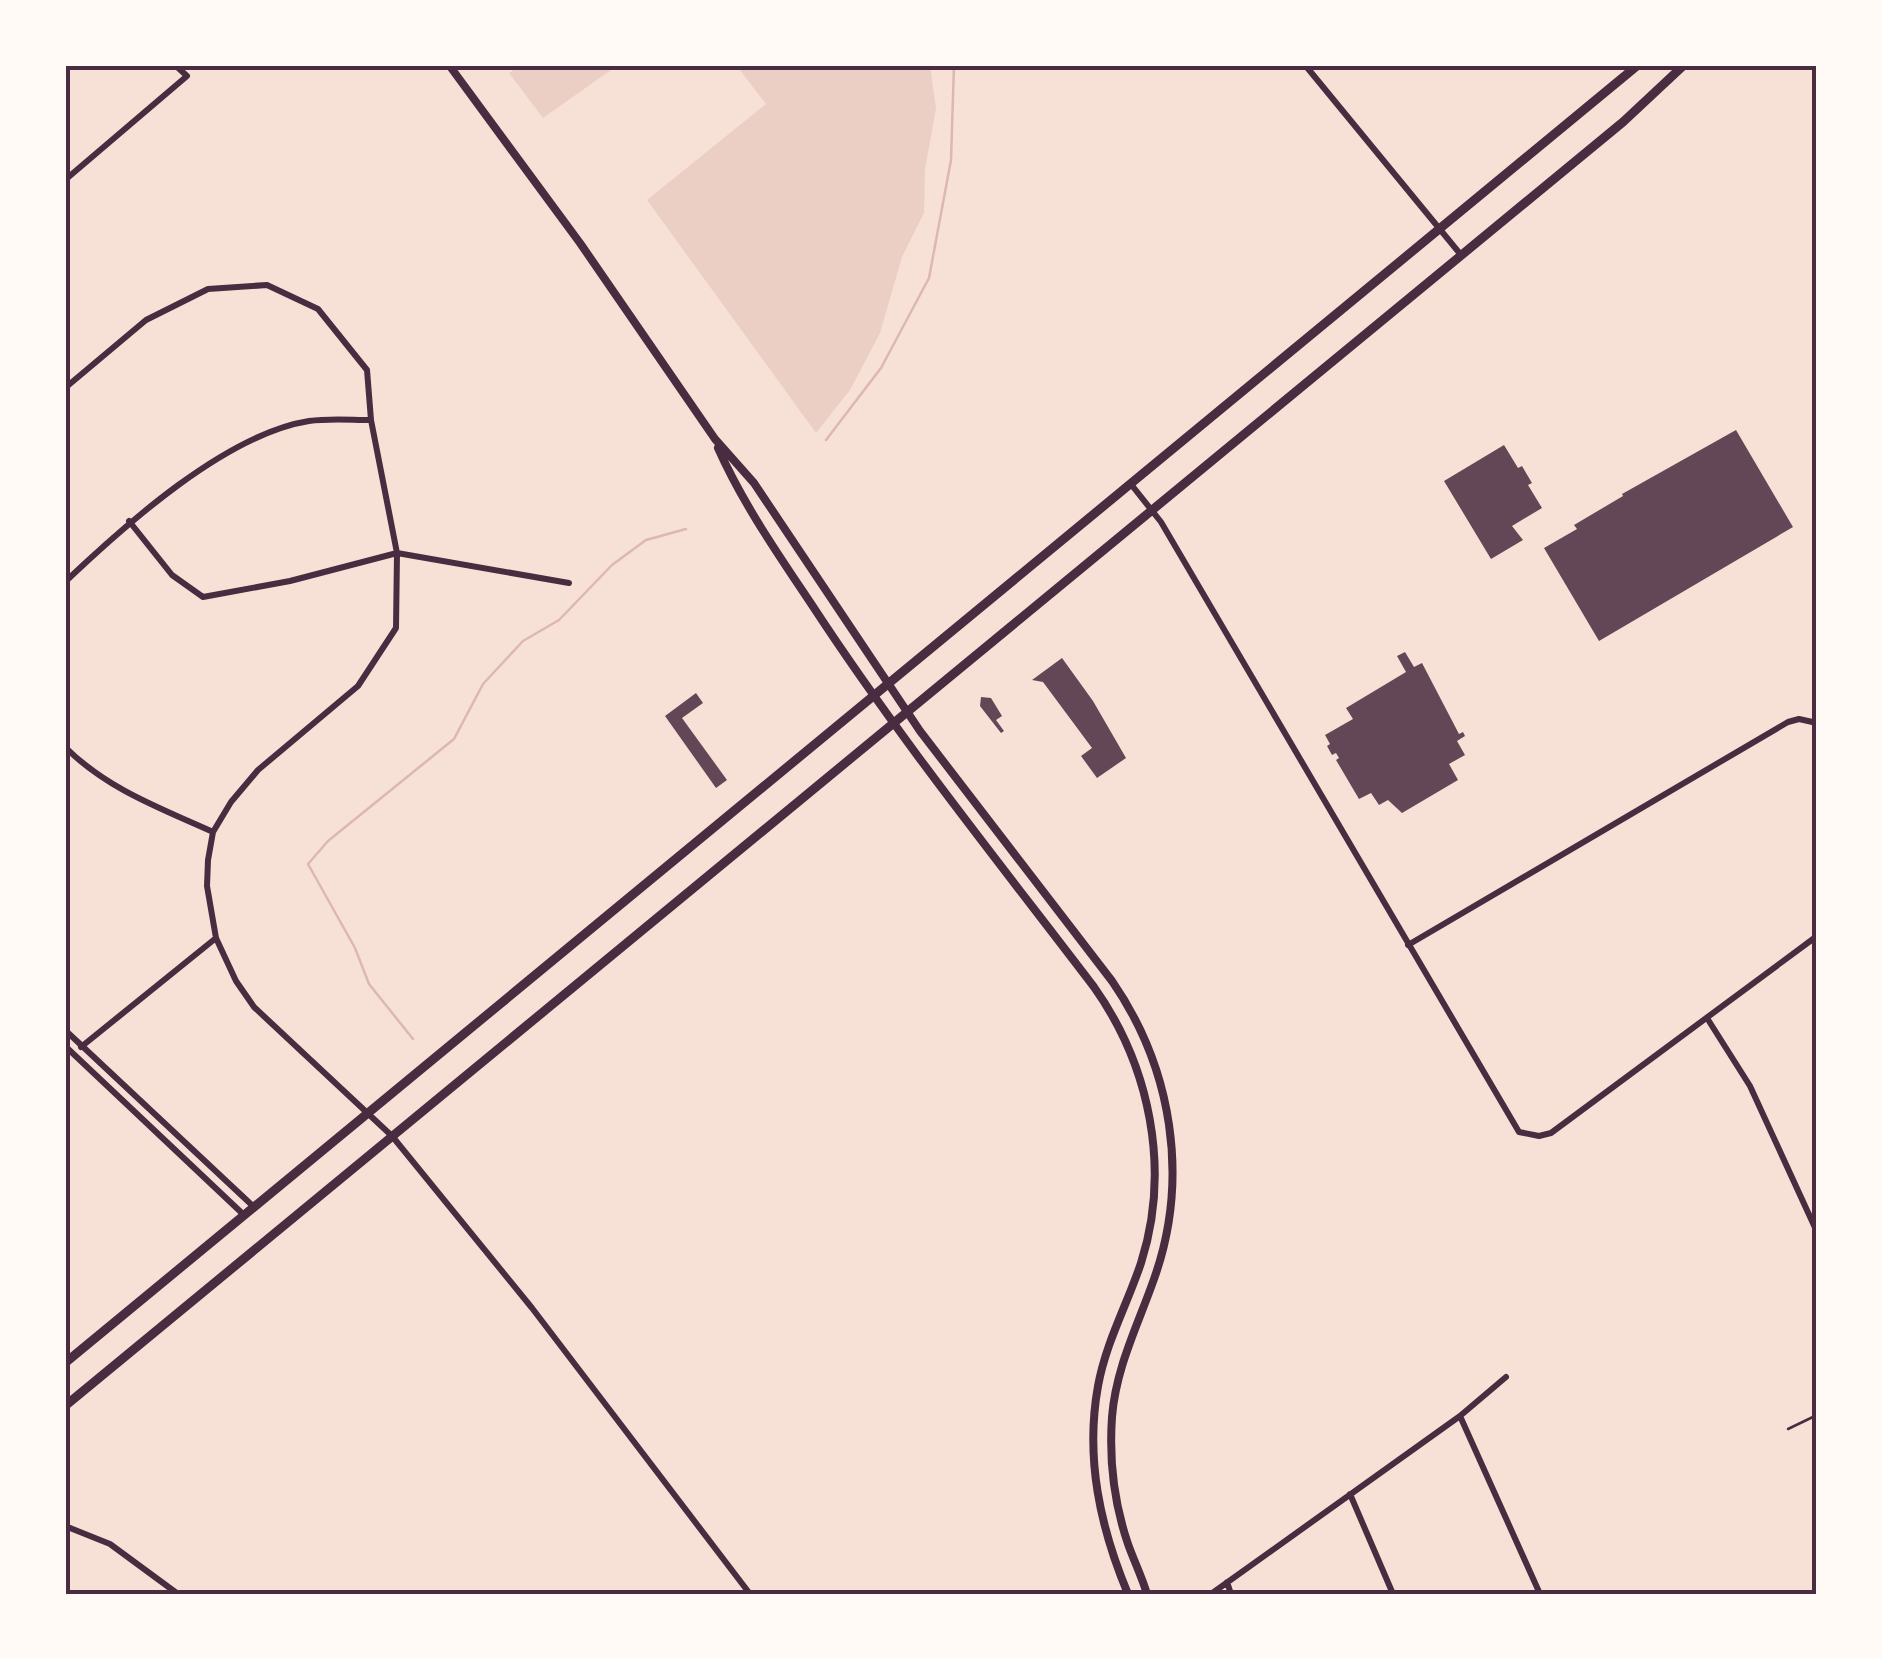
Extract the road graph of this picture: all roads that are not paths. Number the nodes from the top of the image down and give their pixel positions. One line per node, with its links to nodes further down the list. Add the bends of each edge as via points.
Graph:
1 (175, 65): 6 (street, via 187,76)
2 (449, 65): 11 (street)
3 (1305, 65): 7 (street)
4 (1638, 65): 7 (main road)
5 (1684, 65): 8 (main road)
6 (65, 180)
7 (1440, 228): 8 (street); 12 (main road)
8 (1461, 255): 13 (main road)
9 (65, 388): 10 (street, via 146,320 208,288 267,285 318,309 366,370)
10 (371, 420): 14 (street, via 308,421 238,446); 15 (street)
11 (714, 439): 18 (street, via 754,484); 19 (street, via 738,492)
12 (1130, 483): 13 (street); 18 (main road)
13 (1152, 509): 20 (main road); 28 (street)
14 (128, 522): 15 (street, via 172,575 204,598); 16 (street)
15 (397, 552): 17 (street); 24 (street, via 396,628 358,686 248,780)
16 (65, 582)
17 (569, 583)
18 (886, 684): 19 (main road); 20 (street)
19 (872, 695): 22 (street); 37 (main road)
20 (906, 711): 22 (main road); 29 (street)
21 (1814, 722): 28 (street, via 1788,722)
22 (891, 723): 31 (street); 38 (main road)
23 (65, 747): 24 (street, via 118,788)
24 (214, 832): 26 (street, via 206,886)
25 (1817, 936): 32 (street)
26 (216, 938): 35 (street); 37 (street, via 263,1017)
27 (65, 944): 30 (street)
28 (1408, 945): 32 (street, via 1512,1123 1528,1136 1552,1132)
29 (1087, 948): 31 (street); 54 (street, via 1139,1026 1170,1129 1167,1230 1121,1365 1112,1427 1118,1507)
30 (65, 958)
31 (1072, 958): 53 (street, via 1129,1048 1152,1131 1148,1236 1106,1351 1094,1422 1100,1510)
32 (1708, 1018): 41 (street, via 1750,1086)
33 (65, 1030): 35 (street)
34 (65, 1046): 36 (street)
35 (82, 1046): 36 (street); 39 (street)
36 (73, 1054): 40 (street)
37 (368, 1113): 38 (street); 39 (main road)
38 (392, 1136): 44 (main road); 52 (street)
39 (254, 1207): 40 (main road)
40 (244, 1215): 42 (main road)
41 (1817, 1232)
42 (65, 1362)
43 (1506, 1377): 45 (street)
44 (65, 1406)
45 (1460, 1416): 48 (street); 58 (street)
46 (1817, 1416): 47 (lane)
47 (1788, 1429)
48 (1350, 1494): 50 (street); 57 (street)
49 (65, 1526): 51 (street, via 125,1554)
50 (1227, 1582): 55 (street); 56 (street)
51 (178, 1594)
52 (750, 1594)
53 (1128, 1594)
54 (1147, 1594)
55 (1211, 1594)
56 (1232, 1594)
57 (1393, 1594)
58 (1540, 1594)

